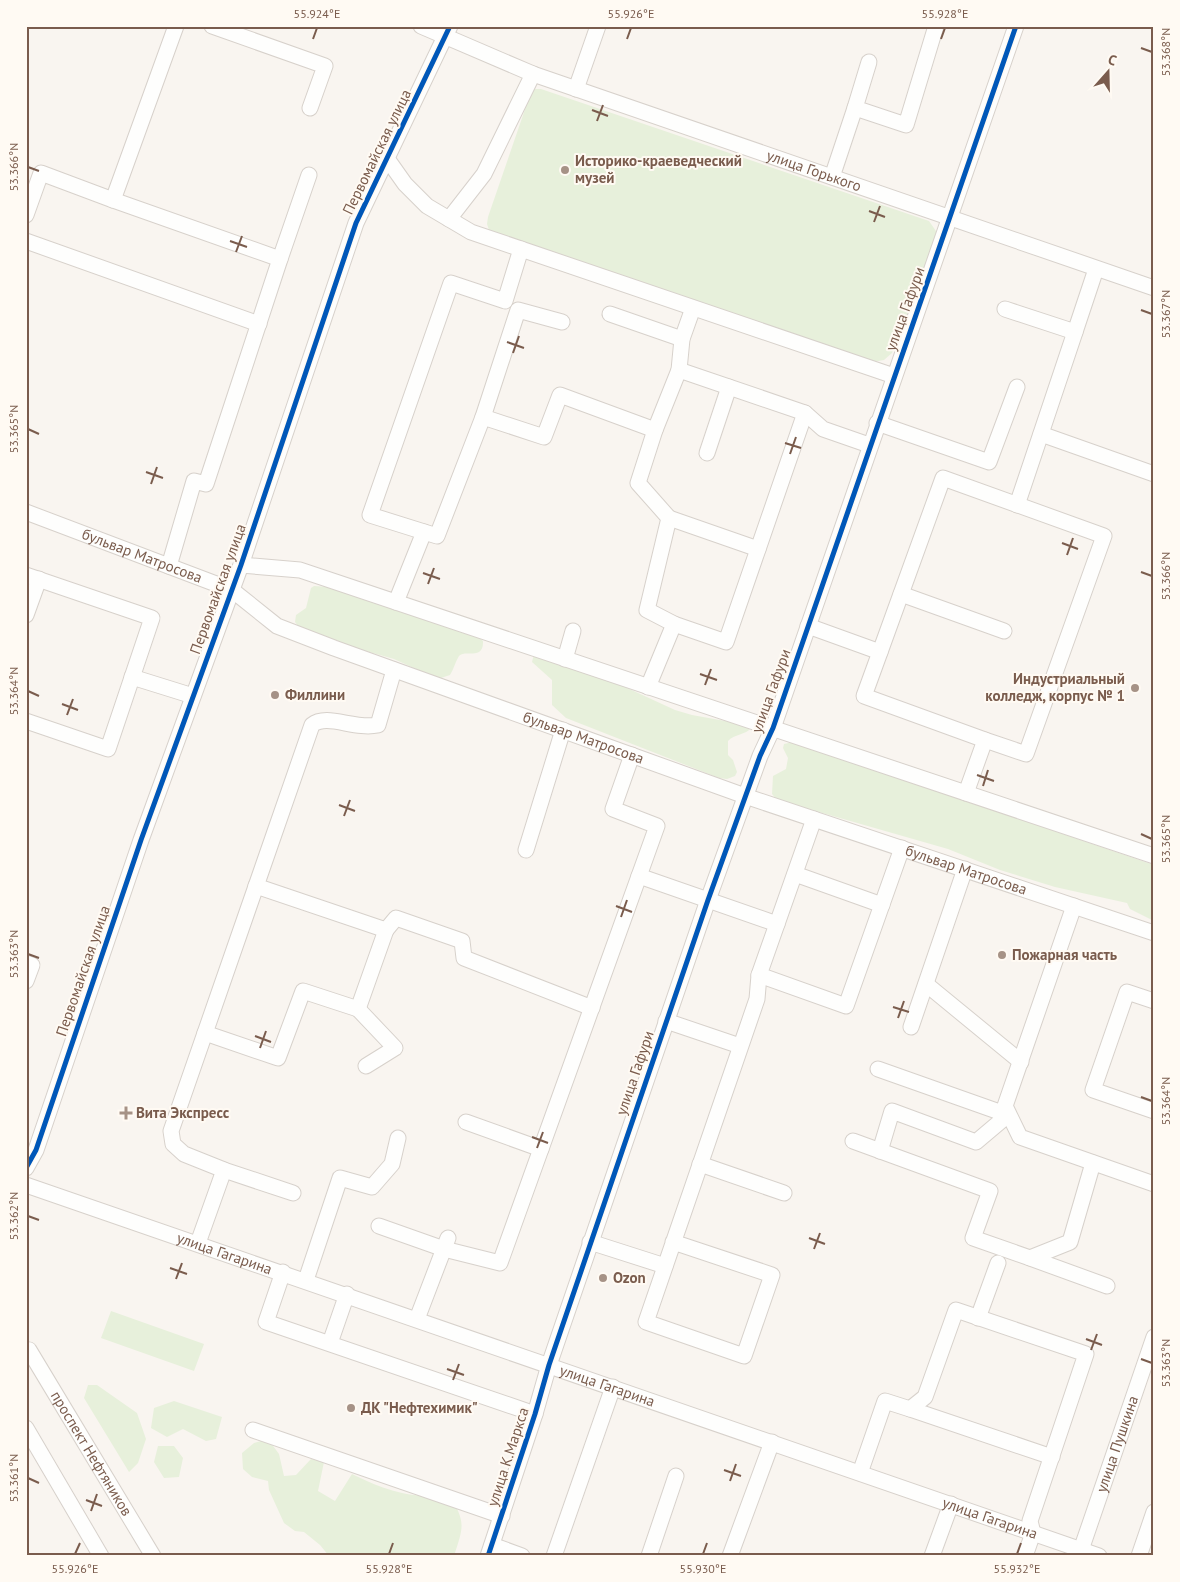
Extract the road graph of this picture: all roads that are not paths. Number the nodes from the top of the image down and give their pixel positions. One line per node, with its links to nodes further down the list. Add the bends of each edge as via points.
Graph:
1 (176, 26): 16 (street)
2 (212, 26): 11 (street, via 325,66)
3 (420, 26): 7 (street, улица Горького)
4 (598, 26): 10 (street)
5 (936, 26): 12 (street, via 906,125)
6 (1016, 26): 19 (street, улица Гафури)
7 (449, 31): 9 (street, улица Горького); 13 (street, Первомайская улица)
8 (869, 62): 12 (street)
9 (533, 74): 10 (street, улица Горького); 18 (street, via 484,174)
10 (576, 89): 15 (street, улица Горького)
11 (310, 108)
12 (855, 108): 15 (street)
13 (388, 160): 18 (street, via 405,184 427,206); 51 (street, Первомайская улица, via 356,223)
14 (309, 175): 22 (street)
15 (832, 177): 19 (street, улица Горького)
16 (114, 200): 17 (street, via 41,173); 22 (street)
17 (26, 215)
18 (450, 219): 21 (street, via 471,232)
19 (951, 220): 23 (street, улица Горького); 35 (street, улица Гафури)
20 (26, 242): 31 (street)
21 (521, 249): 25 (street); 26 (street)
22 (280, 259): 31 (street)
23 (1096, 269): 24 (street, улица Горького); 32 (street)
24 (1154, 288)
25 (505, 301): 28 (street); 49 (street, via 451,283 441,311 370,515)
26 (693, 308): 33 (street); 35 (street)
27 (1005, 309): 32 (street)
28 (518, 310): 30 (street); 39 (street)
29 (610, 314): 33 (street)
30 (562, 322)
31 (259, 324): 52 (street, via 206,484 194,481)
32 (1075, 332): 42 (street)
33 (682, 339): 34 (street)
34 (680, 370): 36 (street); 41 (street)
35 (894, 376): 40 (street, улица Гафури)
36 (729, 387): 38 (street); 44 (street)
37 (1017, 387): 40 (street, via 990,462)
38 (804, 413): 43 (street, via 823,429); 50 (street)
39 (483, 417): 41 (street, via 544,437 560,395); 49 (street, via 437,536)
40 (877, 424): 43 (street, улица Гафури)
41 (655, 430): 48 (street, via 638,483)
42 (1041, 434): 45 (street); 46 (street)
43 (870, 445): 59 (street, улица Гафури)
44 (707, 453)
45 (1154, 474)
46 (1017, 505): 55 (street, via 943,478); 71 (street, via 1104,536 1026,754)
47 (26, 512): 52 (street, бульвар Матросова)
48 (669, 518): 50 (street); 58 (street, via 647,610)
49 (424, 532): 56 (street)
50 (758, 549): 58 (street, via 726,642)
51 (241, 565): 54 (street, Первомайская улица); 56 (street, via 300,570)
52 (169, 566): 54 (street, бульвар Матросова)
53 (32, 577): 57 (street); 65 (street, via 152,618)
54 (232, 590): 64 (street, бульвар Матросова, via 277,626); 67 (street, Первомайская улица)
55 (901, 594): 61 (street); 62 (street)
56 (396, 602): 63 (street)
57 (26, 615)
58 (674, 624): 66 (street)
59 (808, 626): 62 (street); 69 (street, улица Гафури)
60 (573, 631): 63 (street)
61 (1004, 631)
62 (880, 652): 71 (street, via 864,696)
63 (565, 659): 66 (street)
64 (394, 670): 70 (street, бульвар Матросова); 82 (street, via 378,725 368,727 319,719 312,725)
65 (132, 676): 67 (street); 68 (street, via 108,750)
66 (648, 687): 69 (street)
67 (193, 696): 112 (street, Первомайская улица, via 36,1150)
68 (26, 721)
69 (773, 728): 73 (street); 74 (street, улица Гафури)
70 (563, 730): 72 (street, бульвар Матросова); 77 (street)
71 (986, 740): 73 (street)
72 (632, 755): 74 (street, бульвар Матросова); 81 (street, via 613,809 657,826)
73 (966, 793): 78 (street)
74 (745, 796): 75 (street, бульвар Матросова); 83 (street, улица Гафури)
75 (814, 819): 76 (street, бульвар Матросова); 80 (street)
76 (902, 848): 79 (street, бульвар Матросова); 84 (street)
77 (526, 850)
78 (1154, 856)
79 (965, 870): 85 (street, бульвар Матросова); 92 (street)
80 (795, 874): 84 (street); 86 (street)
81 (639, 876): 83 (street); 94 (street)
82 (256, 886): 87 (street); 98 (street)
83 (708, 900): 86 (street); 96 (street, улица Гафури)
84 (882, 905): 90 (street, via 846,1006)
85 (1074, 906): 88 (street, бульвар Матросова); 100 (street)
86 (777, 924): 90 (street)
87 (386, 930): 94 (street, via 396,918 462,941 464,958); 95 (street)
88 (1154, 933)
89 (26, 963): 91 (street, via 32,965)
90 (759, 975): 99 (street, via 757,999)
91 (26, 981)
92 (926, 984): 97 (street); 100 (street)
93 (1154, 1001): 103 (street, via 1127,992 1093,1090)
94 (592, 1008): 108 (street)
95 (358, 1009): 98 (street, via 303,991 278,1058); 101 (street, via 395,1048)
96 (666, 1021): 99 (street); 120 (street, улица Гафури)
97 (911, 1027)
98 (205, 1034): 113 (street, via 171,1131 173,1144 184,1154)
99 (740, 1046): 111 (street)
100 (1020, 1062): 104 (street, via 1005,1106)
101 (366, 1066)
102 (878, 1069): 104 (street)
103 (1154, 1111)
104 (1008, 1115): 109 (street, via 976,1142 892,1112); 110 (street, via 1020,1137)
105 (466, 1122): 108 (street)
106 (398, 1138): 127 (street, via 392,1164 372,1187 340,1178)
107 (853, 1141): 109 (street)
108 (541, 1149): 122 (street, via 500,1263)
109 (880, 1151): 123 (street, via 990,1191 973,1238)
110 (1093, 1162): 115 (street); 123 (street, via 1070,1242)
111 (700, 1164): 116 (street); 121 (street)
112 (26, 1168)
113 (224, 1170): 117 (street); 119 (street)
114 (26, 1184): 119 (street, улица Гагарина)
115 (1154, 1184)
116 (784, 1193)
117 (293, 1194)
118 (379, 1226): 122 (street)
119 (198, 1242): 126 (street, улица Гагарина)
120 (590, 1242): 125 (street); 135 (street, улица Гафури)
121 (673, 1242): 125 (street); 125 (street, via 772,1276 744,1356 646,1322)
122 (446, 1244): 131 (street)
123 (1030, 1258): 128 (street)
124 (998, 1263): 130 (street)
125 (665, 1266)
126 (283, 1272): 127 (street, улица Гагарина); 133 (street, via 266,1322)
127 (306, 1280): 129 (street, улица Гагарина)
128 (1107, 1286)
129 (347, 1294): 131 (street, улица Гагарина); 133 (street)
130 (978, 1318): 137 (street, via 956,1310 925,1397); 142 (street, via 1086,1354)
131 (417, 1319): 135 (street, улица Гагарина)
132 (1154, 1337): 150 (street, улица Пушкина)
133 (330, 1344): 138 (street)
134 (27, 1350): 152 (street, проспект Нефтяников)
135 (549, 1364): 136 (street, улица Гагарина); 138 (street, улица К.Маркса)
136 (613, 1387): 141 (street, улица Гагарина); 154 (street)
137 (910, 1409): 142 (street); 143 (street, via 885,1401)
138 (535, 1414): 147 (street, улица К.Маркса)
139 (26, 1428): 151 (street)
140 (253, 1430): 147 (street)
141 (772, 1442): 143 (street, улица Гагарина); 156 (street)
142 (1052, 1457): 148 (street, via 1030,1521)
143 (860, 1473): 145 (street, улица Гагарина)
144 (676, 1476): 155 (street)
145 (951, 1504): 148 (street, улица Гагарина); 157 (street)
146 (1154, 1512): 160 (street)
147 (502, 1516): 149 (street, улица К.Маркса)
148 (1033, 1533): 150 (street, улица Гагарина); 158 (street)
149 (490, 1550): 153 (street)
150 (1082, 1550): 159 (street, улица Гагарина)
151 (101, 1556)
152 (153, 1556)
153 (522, 1556)
154 (554, 1556)
155 (649, 1556)
156 (730, 1556)
157 (932, 1556)
158 (1025, 1556)
159 (1099, 1556)
160 (1139, 1556)

